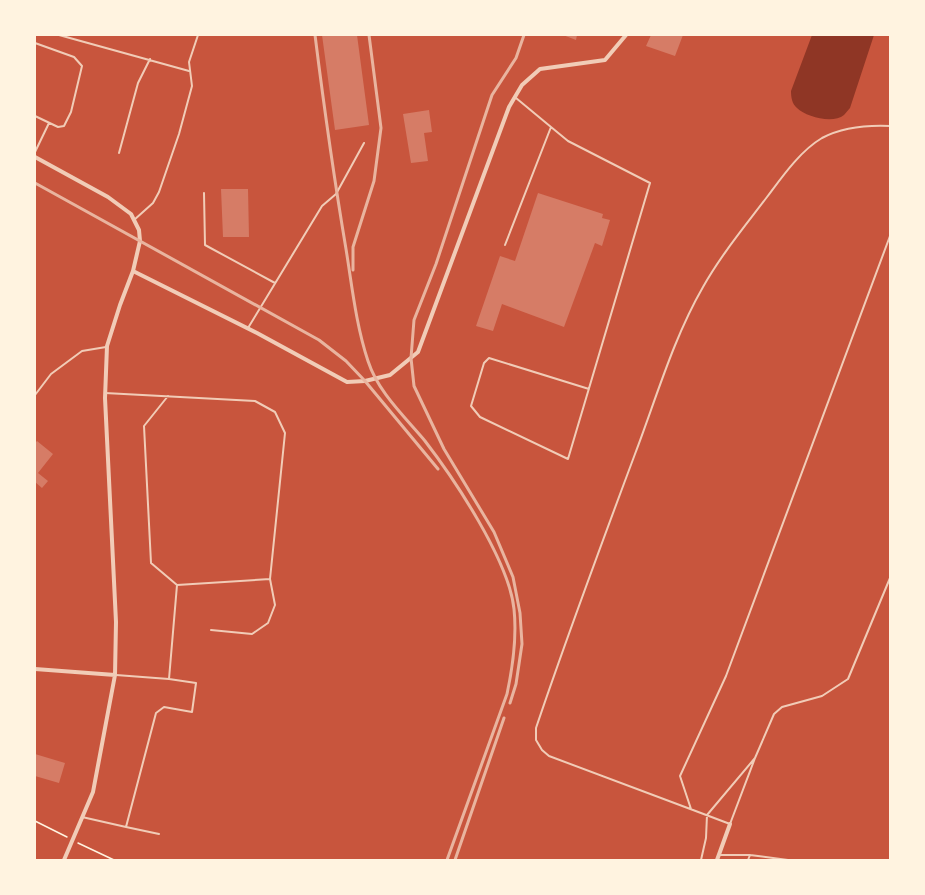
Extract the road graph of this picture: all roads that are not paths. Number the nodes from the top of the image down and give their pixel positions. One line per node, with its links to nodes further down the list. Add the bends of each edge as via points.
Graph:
1 (59, 35): 5 (lane)
2 (198, 35): 6 (lane, via 189,62)
3 (626, 35): 7 (street, via 605,60 540,69 522,84)
4 (35, 43): 9 (lane, via 74,57 82,66 66,123 58,127)
5 (150, 59): 6 (lane); 14 (lane, via 138,83)
6 (189, 72): 17 (lane, via 192,86 159,192 153,203)
7 (515, 97): 11 (lane); 22 (street, via 418,352 390,376 365,382 347,382)
8 (35, 116): 9 (lane)
9 (49, 123): 13 (lane)
10 (890, 126): 36 (lane, via 870,125 839,131 821,139 806,150 731,244 703,286 670,361 565,641 536,728 536,740 549,756)
11 (551, 127): 19 (lane); 24 (lane, via 568,141 650,182)
12 (364, 143): 21 (lane, via 336,194 322,206)
13 (35, 152)
14 (119, 153)
15 (35, 157): 17 (street, via 108,197 131,214)
16 (204, 193): 21 (lane, via 205,245)
17 (134, 220): 20 (street, via 139,230 140,241)
18 (890, 236): 36 (lane, via 726,676 680,776)
19 (504, 245)
20 (133, 271): 22 (street); 23 (street)
21 (275, 283): 22 (lane)
22 (248, 328)
23 (107, 346): 25 (street); 26 (lane, via 82,351 51,374)
24 (588, 390): 24 (lane, via 568,459 480,417 471,406 484,363 489,358)
25 (105, 393): 27 (lane); 33 (street, via 116,622)
26 (35, 395)
27 (168, 396): 29 (lane, via 255,402 275,412 284,433); 30 (lane, via 144,426 151,563)
28 (890, 578): 35 (lane, via 848,679 822,696 782,707 774,714)
29 (270, 579): 30 (lane); 31 (lane, via 275,605 268,624 252,634)
30 (177, 585): 34 (lane)
31 (211, 630)
32 (35, 670): 33 (street)
33 (115, 675): 34 (lane); 38 (street, via 92,792)
34 (169, 679): 40 (lane, via 196,683 192,712 164,707 156,713)
35 (755, 758): 37 (lane); 39 (lane)
36 (691, 810): 37 (lane)
37 (706, 816): 39 (lane); 45 (lane, via 706,838)
38 (82, 818): 40 (lane); 44 (street)
39 (730, 824): 42 (street)
40 (126, 827): 41 (lane)
41 (159, 834)
42 (719, 855): 43 (lane); 46 (street)
43 (750, 855): 47 (lane); 48 (lane)
44 (64, 860)
45 (701, 860)
46 (717, 860)
47 (748, 860)
48 (788, 860)

